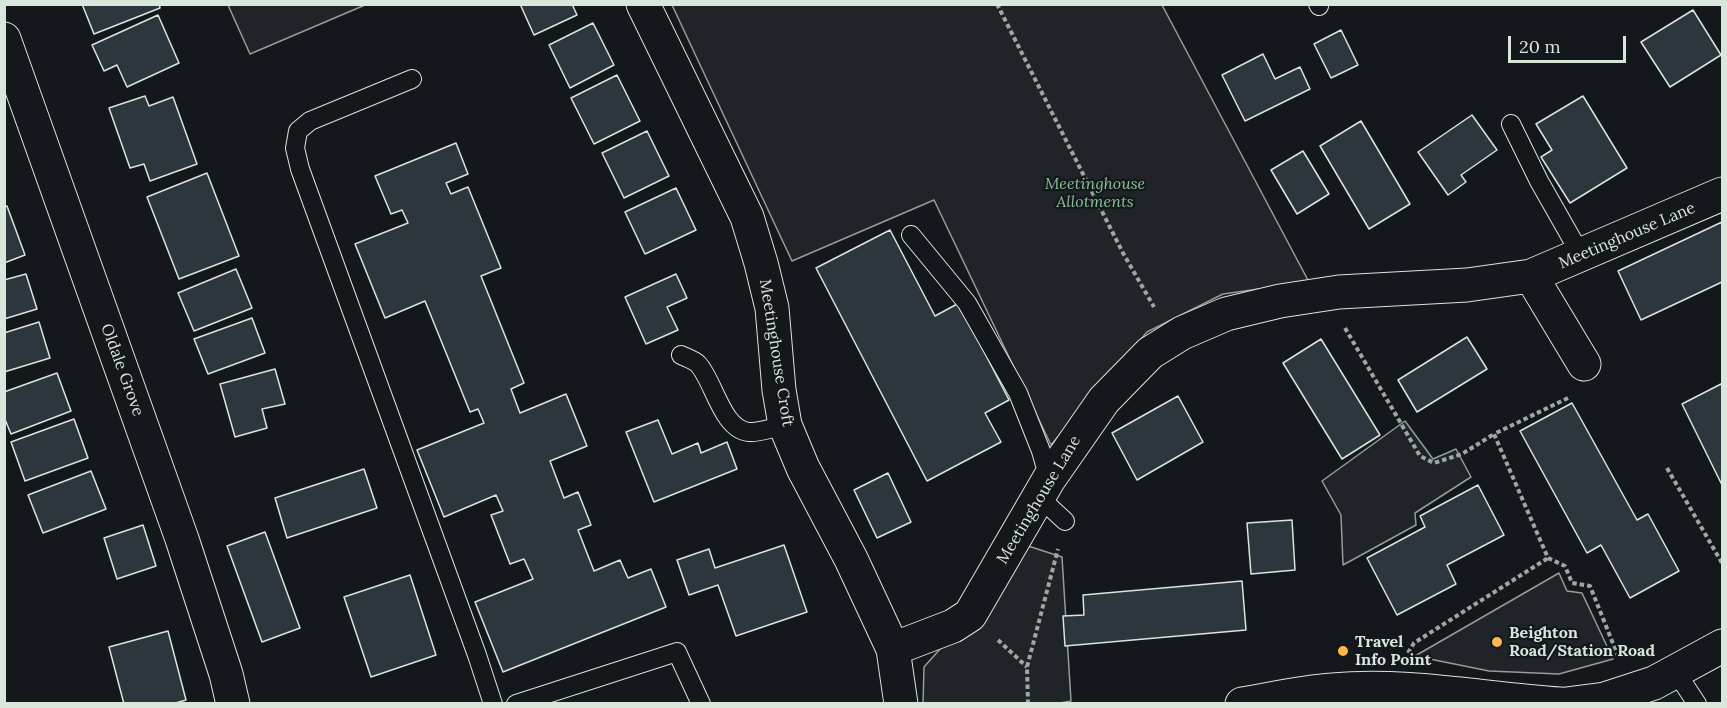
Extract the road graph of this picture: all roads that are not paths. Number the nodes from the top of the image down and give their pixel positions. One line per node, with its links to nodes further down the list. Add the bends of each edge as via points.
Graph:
1 (643, 4): 11 (street, Meetinghouse Croft, via 747,217 772,308)
2 (4, 39): 18 (street, Oldale Grove, via 182,539)
3 (412, 79): 19 (lane, via 310,121 298,131 295,148)
4 (1511, 124): 7 (lane)
5 (1722, 194): 7 (street, Meetinghouse Lane)
6 (911, 235): 12 (lane, via 967,303 1018,393 1041,451)
7 (1581, 255): 8 (street, Meetinghouse Lane)
8 (1531, 276): 10 (street); 12 (street, Meetinghouse Lane, via 1467,285 1338,292 1226,314 1150,353 1104,400)
9 (681, 356): 11 (lane, via 702,369 724,413 740,430 751,432)
10 (1584, 364)
11 (785, 425): 15 (street, Meetinghouse Croft, via 802,468)
12 (1043, 487): 13 (lane); 15 (street, Meetinghouse Lane, via 970,615 953,626)
13 (1065, 521)
14 (1722, 646): 16 (street)
15 (893, 649): 22 (street, Meetinghouse Croft)
16 (1676, 672): 17 (street); 26 (lane)
17 (1614, 698): 25 (street)
18 (233, 704)
19 (493, 704)
20 (516, 704): 21 (lane, via 677,652)
21 (700, 704)
22 (901, 704)
23 (1242, 704): 24 (street, via 1332,690 1386,689)
24 (1560, 704)
25 (1566, 704)
26 (1697, 704)

